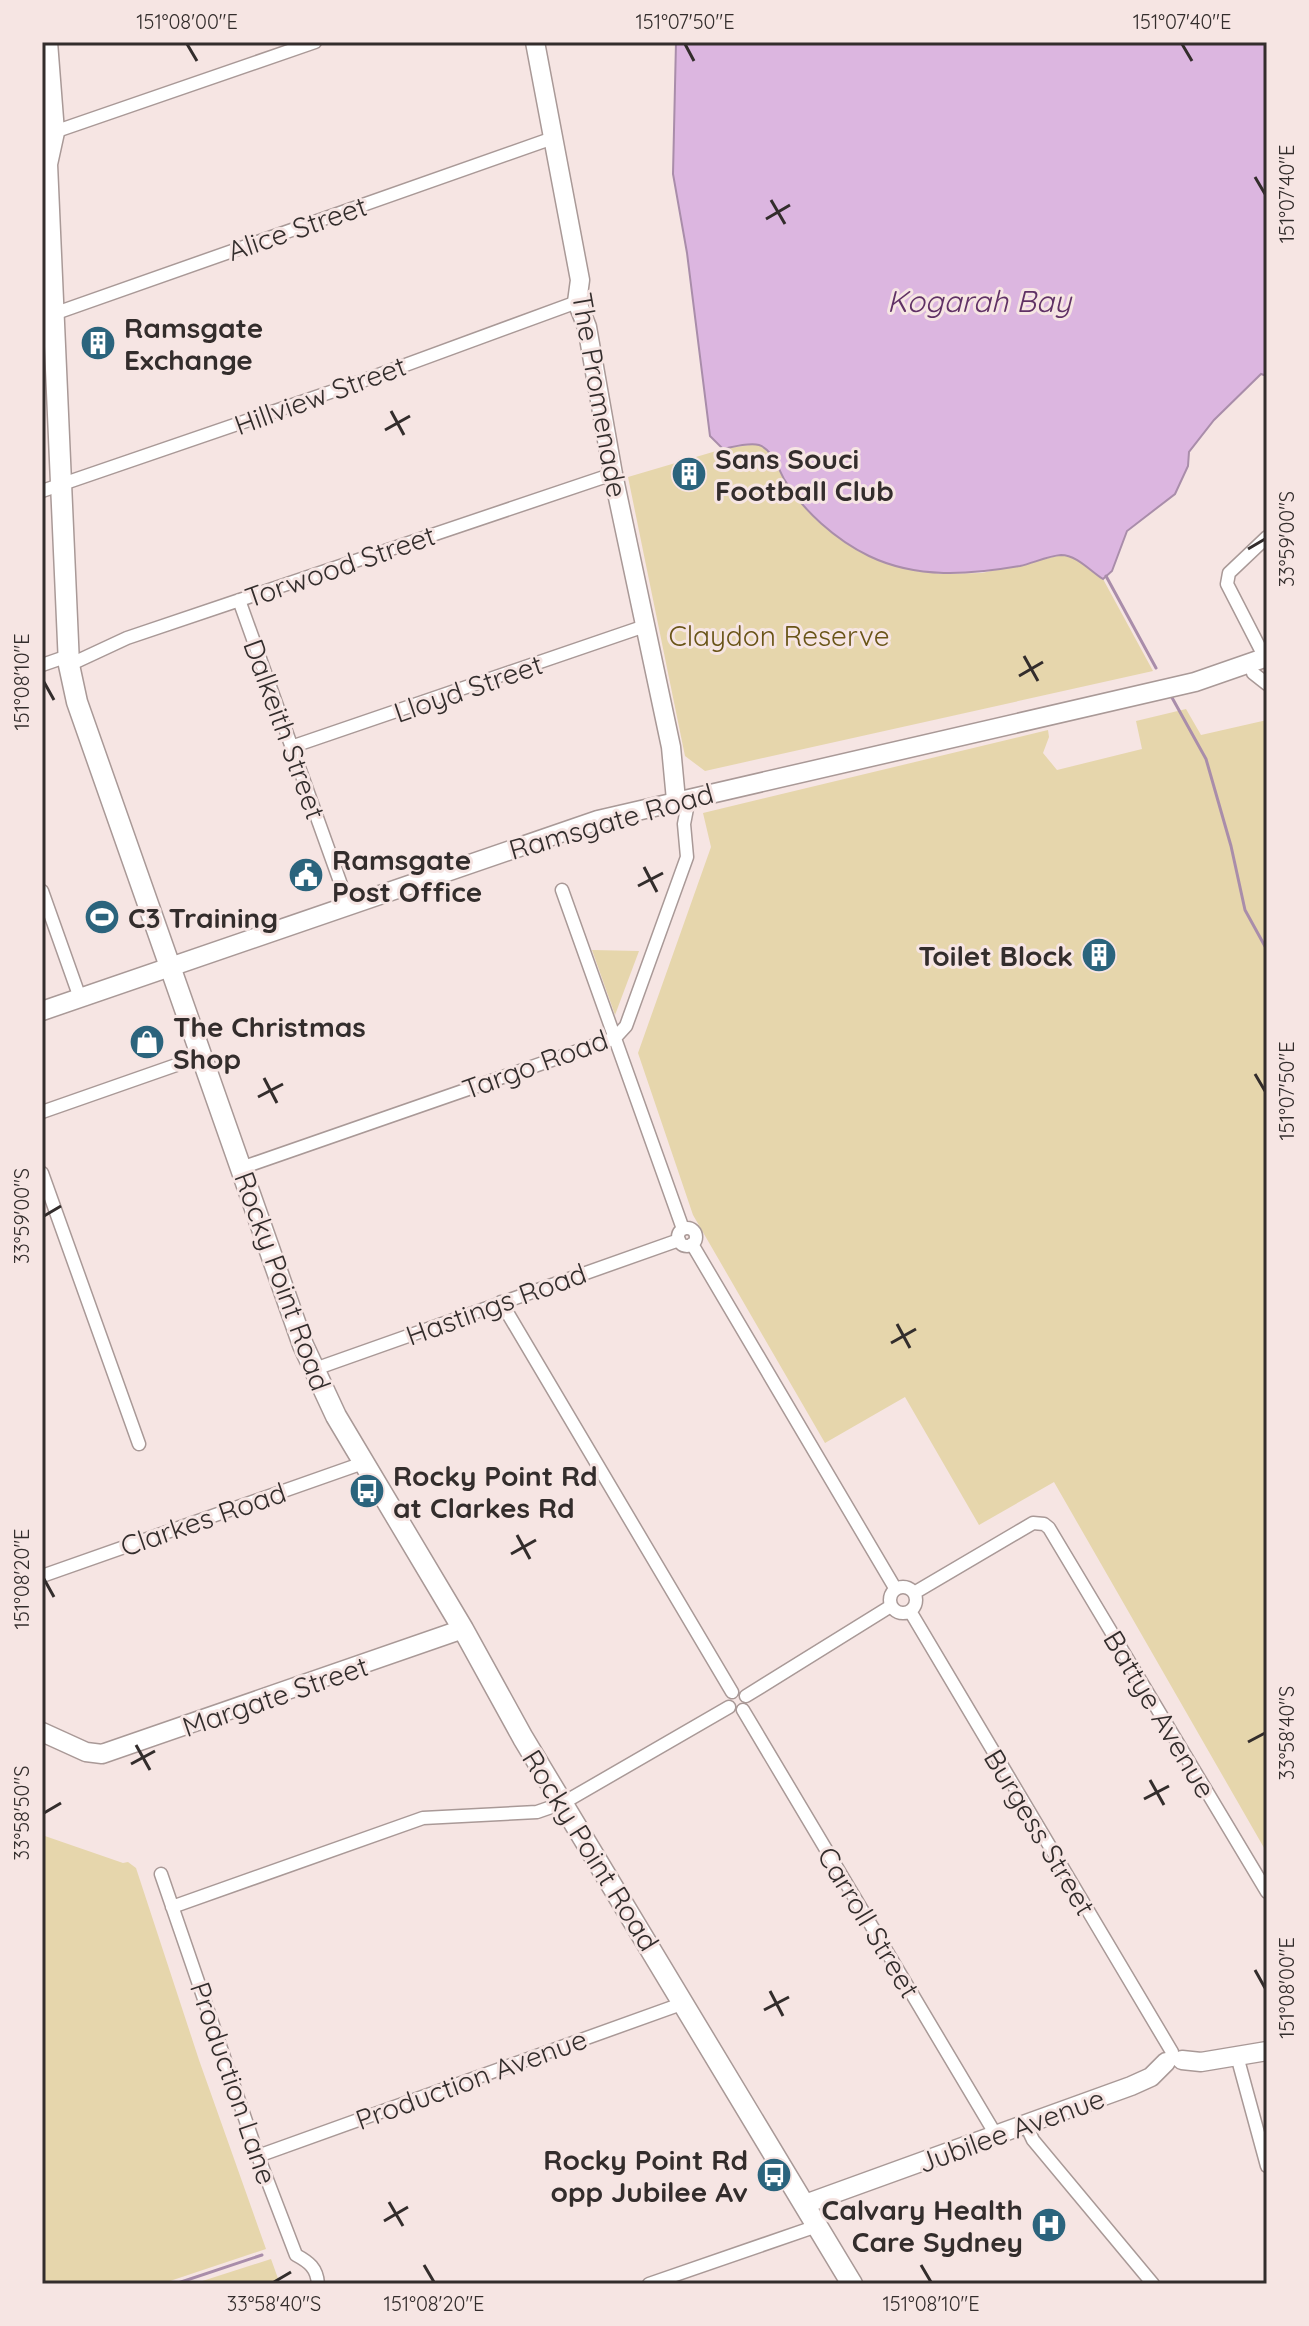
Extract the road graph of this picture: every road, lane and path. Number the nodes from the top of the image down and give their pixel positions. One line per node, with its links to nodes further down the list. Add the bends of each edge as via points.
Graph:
1 (47, 42): 4 (main road, Rocky Point Road)
2 (315, 42): 4 (street)
3 (535, 42): 5 (street, The Promenade)
4 (54, 132): 6 (main road, Rocky Point Road)
5 (553, 138): 7 (street, The Promenade, via 580,280); 8 (street, Alice Street)
6 (44, 159): 8 (main road, Rocky Point Road)
7 (577, 302): 9 (street, The Promenade, via 587,327); 10 (street, Hillview Street)
8 (48, 316): 10 (main road, Rocky Point Road)
9 (613, 474): 12 (street, Torwood Street); 13 (street, The Promenade)
10 (52, 488): 14 (main road, Rocky Point Road)
11 (1267, 537): 16 (street, via 1229,573 1227,584)
12 (239, 600): 14 (street, Torwood Street); 17 (street, Dalkeith Street)
13 (645, 626): 17 (street, Lloyd Street); 18 (street, The Promenade, via 671,747 682,774)
14 (69, 660): 15 (street, Torwood Street); 23 (main road, Rocky Point Road, via 77,702)
15 (42, 665)
16 (1264, 668): 18 (street, Ramsgate Road)
17 (291, 747): 22 (street, Dalkeith Street)
18 (683, 799): 19 (street); 19 (street, Targo Road); 22 (street, Ramsgate Road, via 562,831)
19 (684, 824): 26 (street, Targo Road, via 687,857 626,1026)
20 (562, 890): 26 (street)
21 (42, 891): 24 (street)
22 (348, 904): 23 (street, Ramsgate Road)
23 (170, 966): 24 (street, Ramsgate Road); 27 (main road, Rocky Point Road)
24 (80, 998): 25 (street, Ramsgate Road)
25 (42, 1011)
26 (615, 1038): 29 (street, Targo Road); 31 (street)
27 (202, 1056): 28 (street); 29 (main road, Rocky Point Road)
28 (42, 1112)
29 (241, 1168): 33 (main road, Rocky Point Road)
30 (42, 1173): 34 (street)
31 (685, 1238): 32 (street, Hastings Road); 37 (street)
32 (501, 1302): 33 (street, Hastings Road); 42 (street)
33 (312, 1370): 35 (main road, Rocky Point Road)
34 (139, 1444)
35 (363, 1463): 36 (street, Clarkes Road); 41 (main road, Rocky Point Road)
36 (42, 1576)
37 (895, 1588): 38 (street, via 908,1587); 39 (street)
38 (914, 1593): 40 (street); 49 (street, Battye Avenue, via 1033,1523 1044,1524)
39 (891, 1606): 40 (street, via 897,1612); 43 (street)
40 (910, 1611): 54 (street, Burgess Street)
41 (463, 1629): 46 (street, Margate Street, via 102,1754); 47 (main road, Rocky Point Road)
42 (732, 1692): 43 (street); 44 (street)
43 (746, 1696): 45 (street)
44 (729, 1707): 45 (street); 47 (street)
45 (743, 1710): 56 (street, Carroll Street)
46 (42, 1732)
47 (563, 1803): 50 (street, via 537,1812 423,1818); 51 (main road, Rocky Point Road)
48 (161, 1874): 50 (street, Production Lane)
49 (1267, 1892)
50 (172, 1907): 57 (street, Production Lane)
51 (684, 2003): 57 (street, Production Avenue); 59 (main road, Rocky Point Road)
52 (1267, 2051): 53 (street)
53 (1237, 2056): 54 (street, via 1197,2062); 58 (street)
54 (1173, 2058): 55 (street, Jubilee Avenue, via 1139,2083)
55 (1026, 2125): 56 (street, Jubilee Avenue); 64 (street)
56 (996, 2135): 59 (street, Jubilee Avenue)
57 (258, 2156): 61 (street, Production Lane, via 296,2255 317,2272)
58 (1267, 2166)
59 (805, 2204): 60 (main road, Rocky Point Road)
60 (817, 2226): 62 (street); 63 (main road, Rocky Point Road)
61 (318, 2284)
62 (649, 2284)
63 (852, 2284)
64 (1153, 2284)

